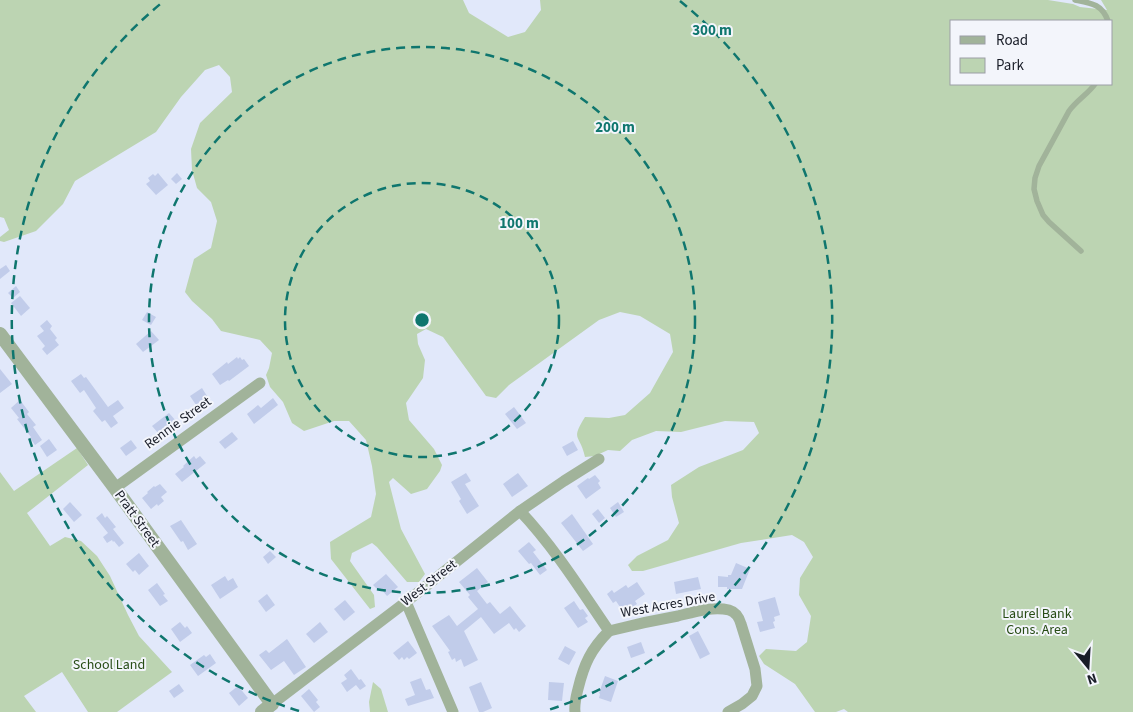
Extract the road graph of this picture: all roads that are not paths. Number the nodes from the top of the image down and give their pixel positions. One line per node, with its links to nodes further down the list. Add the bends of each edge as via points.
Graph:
1 (1075, 0): 2 (lane, via 1100,7)
2 (1108, 20)
3 (1095, 85): 4 (lane, via 1069,110 1039,166 1034,184 1043,215)
4 (1081, 251)
5 (0, 334): 8 (street, Pratt Street)
6 (260, 383): 8 (street, Rennie Street)
7 (599, 459): 9 (street, West Street)
8 (114, 488): 12 (street, Pratt Street)
9 (520, 511): 10 (street, West Street); 11 (street, via 536,528)
10 (406, 602): 12 (street, West Street); 13 (street)
11 (609, 631): 14 (street, via 597,643 586,663); 15 (street, West Acres Drive, via 699,611 718,609 734,612 739,618 755,669 757,686 752,696)
12 (267, 708)
13 (453, 712)
14 (575, 712)
15 (728, 712)

